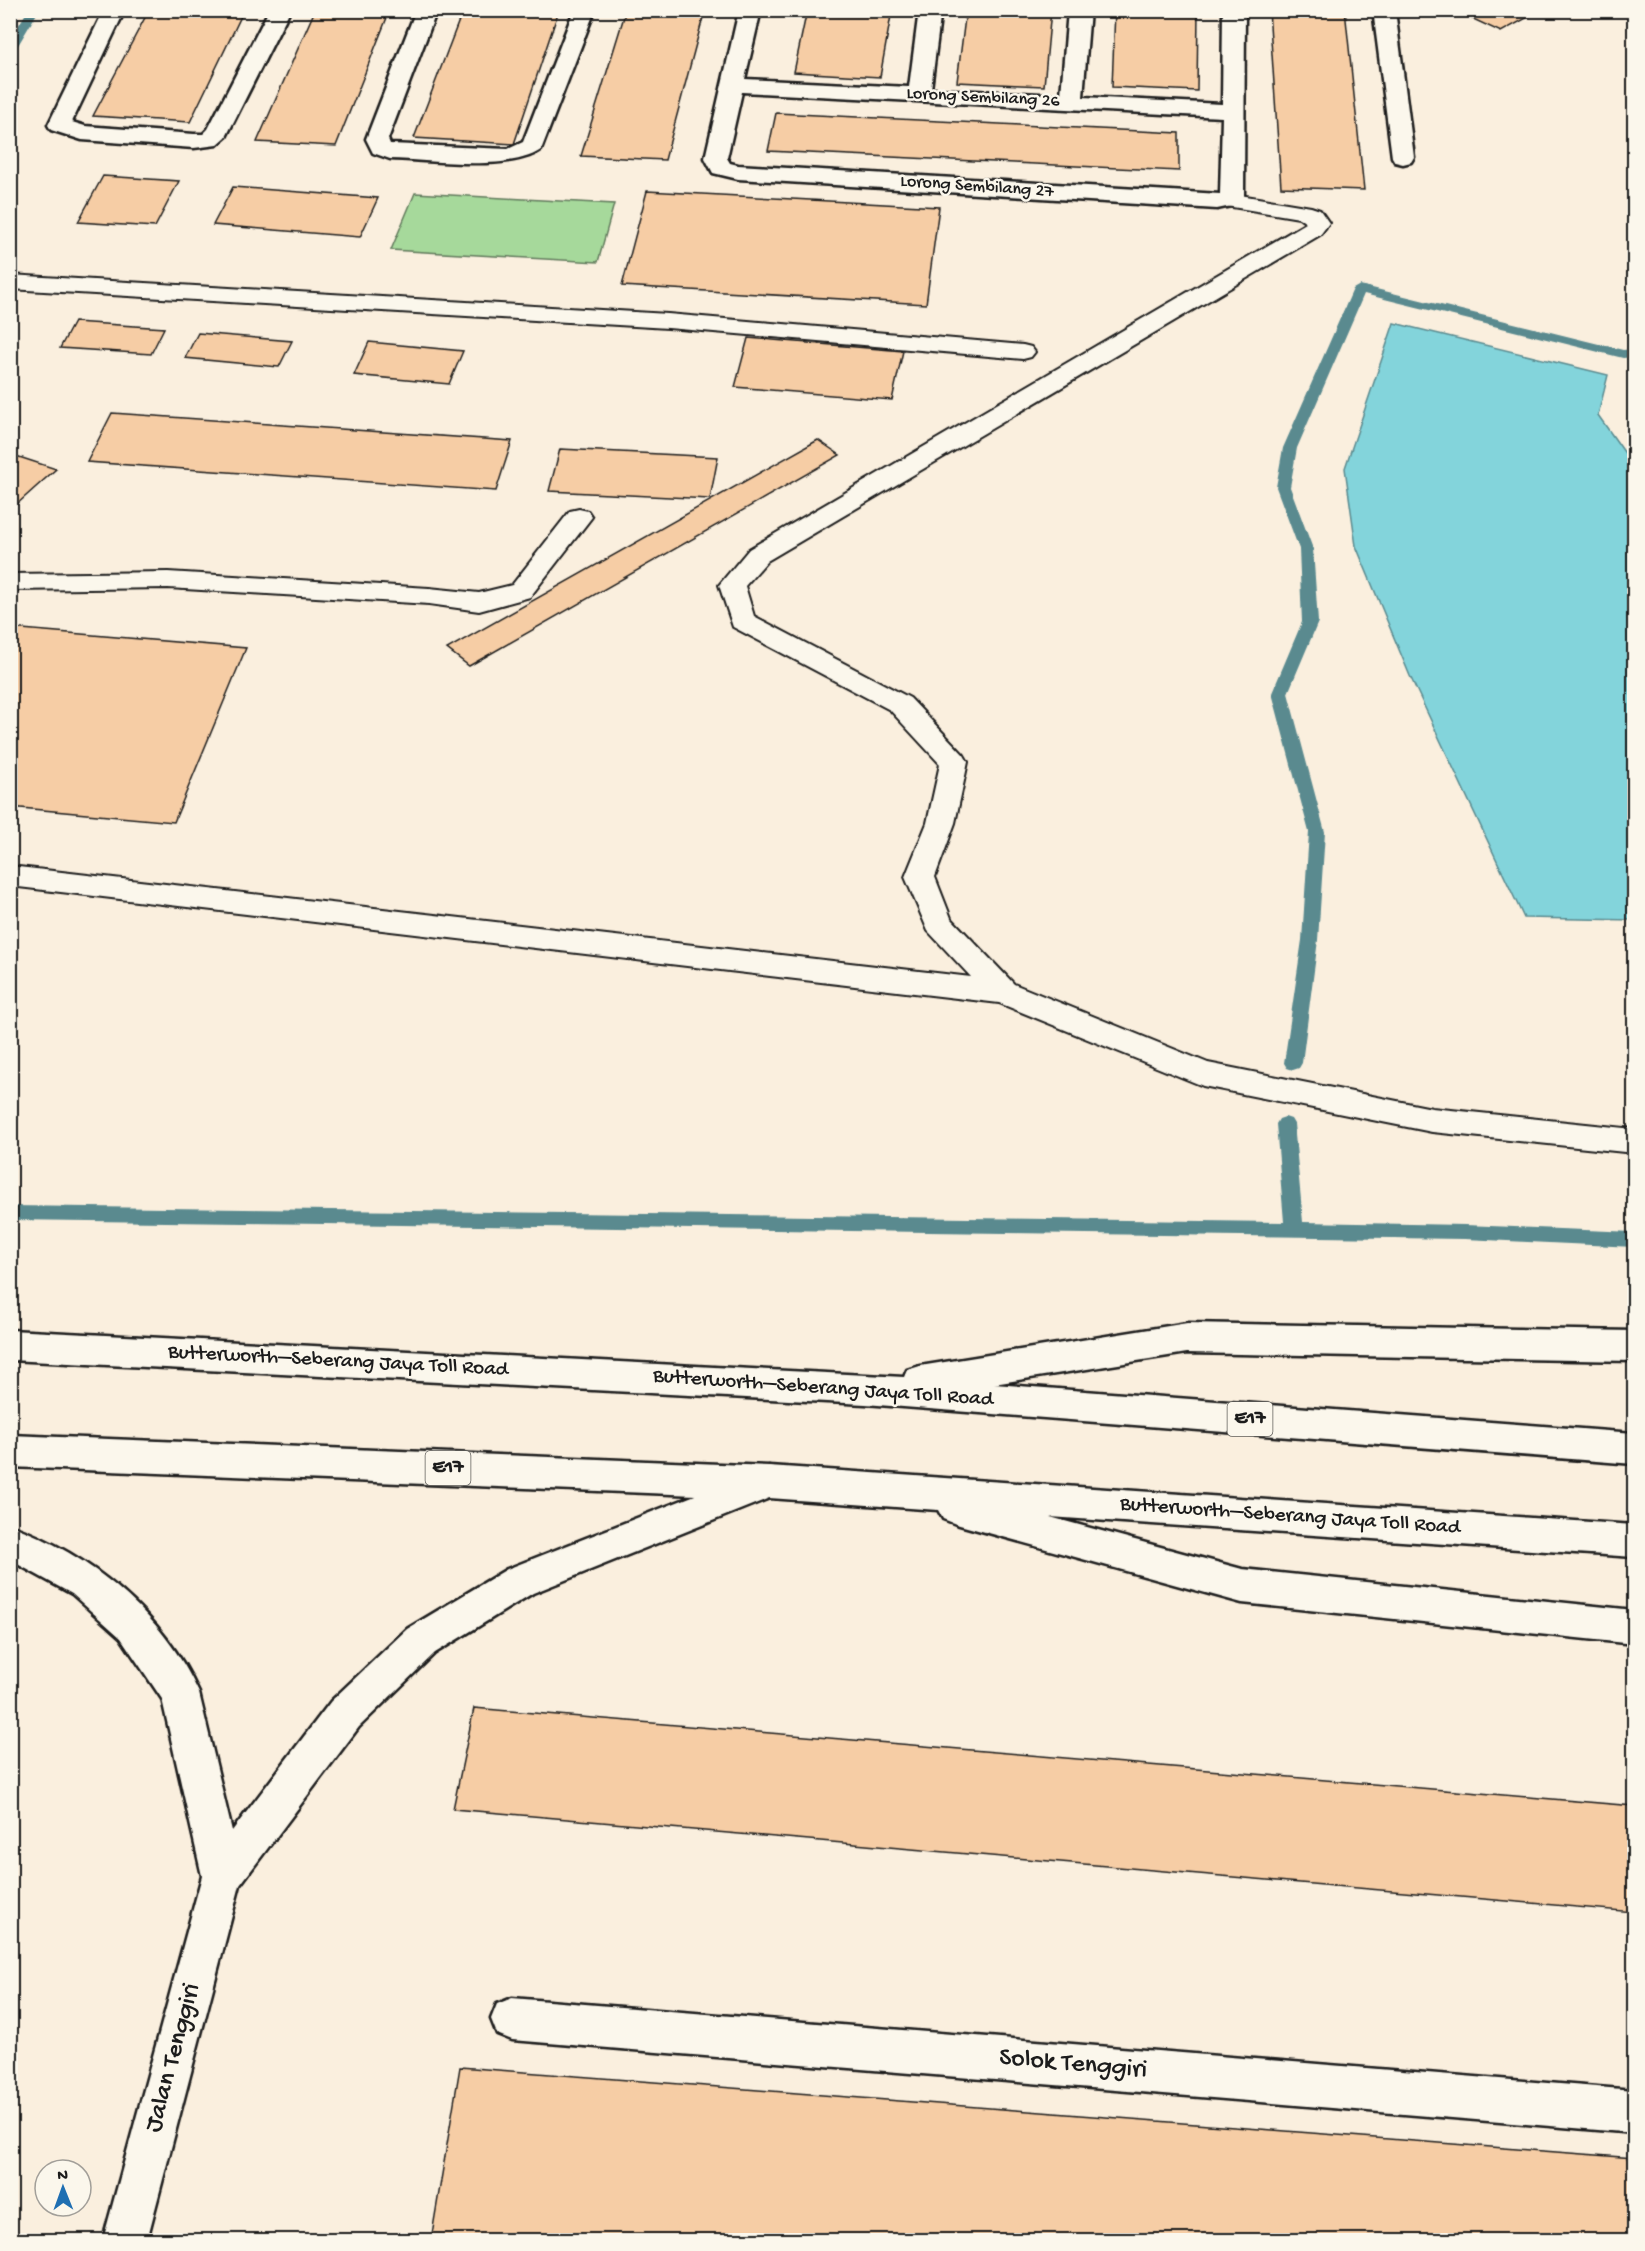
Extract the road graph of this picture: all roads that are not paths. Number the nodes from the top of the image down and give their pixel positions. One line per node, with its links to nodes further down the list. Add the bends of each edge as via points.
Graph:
1 (115, 10): 2 (main road, via 59,125 82,132 194,141 209,140 219,132)
2 (280, 10)
3 (427, 10): 4 (main road, via 377,139 381,148 390,152 508,156 533,145)
4 (585, 10)
5 (750, 10): 10 (main road)
6 (930, 10): 11 (main road)
7 (1079, 10): 12 (main road)
8 (1234, 10): 13 (main road)
9 (1384, 10): 14 (main road)
10 (733, 85): 11 (main road, Lorong Sembilang 26); 15 (main road, Lorong Sembilang 27, via 716,158 721,168 738,172 1217,202)
11 (919, 95): 12 (main road, Lorong Sembilang 26)
12 (1071, 103): 13 (main road, Lorong Sembilang 26)
13 (1233, 111): 15 (main road)
14 (1403, 157)
15 (1230, 198): 21 (lane, via 1303,212 1318,223 758,555 732,585 742,621 900,704 954,762 941,823 920,877 938,922)
16 (10, 282): 17 (lane, via 668,321)
17 (1023, 352)
18 (579, 517): 19 (lane, via 521,591 479,602 168,580)
19 (10, 582)
20 (10, 876): 21 (lane)
21 (1003, 992): 22 (lane, via 1203,1074 1432,1120)
22 (1635, 1141)
23 (10, 1345): 25 (main road, Butterworth–Seberang Jaya Toll Road / E17)
24 (1635, 1346): 25 (main road, via 1187,1338)
25 (865, 1389): 26 (main road, Butterworth–Seberang Jaya Toll Road / E17)
26 (1635, 1449)
27 (10, 1450): 28 (main road, Butterworth–Seberang Jaya Toll Road / E17)
28 (769, 1482): 29 (main road, Butterworth–Seberang Jaya Toll Road / E17); 33 (main road, via 520,1581 422,1641 345,1714)
29 (885, 1489): 31 (main road, Butterworth–Seberang Jaya Toll Road / E17); 32 (main road, via 1242,1586)
30 (10, 1541): 33 (main road, via 85,1582 135,1626 180,1693)
31 (1635, 1541)
32 (1635, 1627)
33 (222, 1876): 36 (main road, Jalan Tenggiri)
34 (512, 2019): 35 (main road, Solok Tenggiri)
35 (1635, 2112)
36 (125, 2241)

